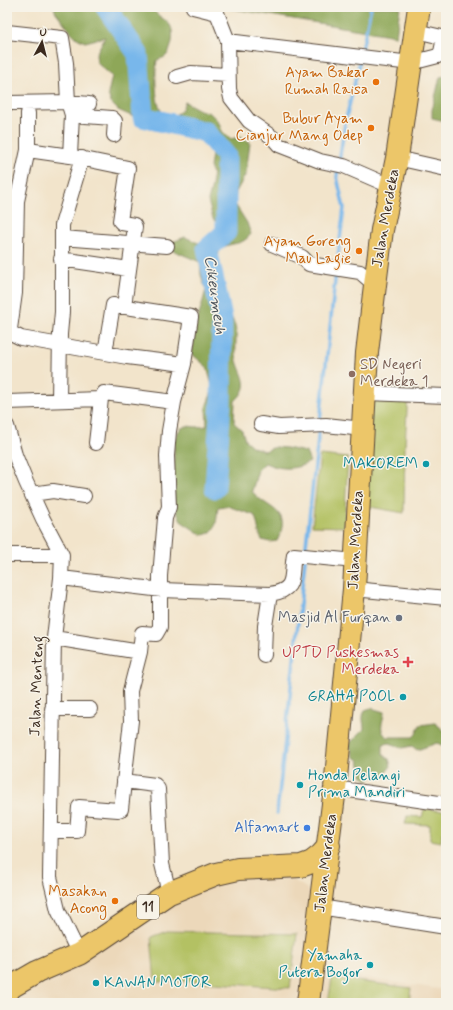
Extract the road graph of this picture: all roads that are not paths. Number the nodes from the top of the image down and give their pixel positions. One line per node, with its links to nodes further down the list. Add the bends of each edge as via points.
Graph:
1 (193, 7): 6 (street, via 217,12)
2 (419, 7): 4 (main road, Jalan Merdeka)
3 (7, 32): 12 (street, via 62,38)
4 (416, 32): 5 (street); 7 (main road, Jalan Merdeka)
5 (445, 38): 7 (street, via 442,52 438,56)
6 (228, 40): 7 (street); 8 (street)
7 (411, 63): 17 (main road, Jalan Merdeka)
8 (228, 75): 9 (street, via 191,73); 19 (street, via 231,98 249,121 279,145 320,161 338,164)
9 (177, 77)
10 (7, 103): 12 (street)
11 (89, 104): 12 (street)
12 (70, 108): 14 (street, via 112,118 115,121); 16 (street)
13 (28, 113): 15 (street)
14 (114, 135)
15 (28, 150): 16 (street); 28 (street, via 17,201 15,293 10,329 14,336)
16 (76, 157): 20 (street, via 62,225); 21 (street, via 128,168 120,221 134,226)
17 (397, 158): 18 (street); 19 (main road, Jalan Merdeka)
18 (446, 168)
19 (390, 186): 26 (main road, Jalan Merdeka)
20 (62, 238): 21 (street); 24 (street)
21 (132, 244): 23 (street); 25 (street)
22 (272, 244): 26 (street, via 302,257 309,264 360,272)
23 (167, 246)
24 (62, 259): 25 (street); 28 (street)
25 (129, 269): 27 (street)
26 (375, 285): 31 (main road, Jalan Merdeka)
27 (124, 306): 29 (street, via 115,304 112,307); 30 (street, via 191,317)
28 (59, 344): 29 (street); 34 (street)
29 (105, 353): 30 (street)
30 (184, 364): 36 (street)
31 (365, 393): 32 (street); 39 (main road, Jalan Merdeka)
32 (446, 396)
33 (101, 399): 34 (street); 36 (street, via 106,392); 40 (street)
34 (59, 400): 35 (street)
35 (7, 402)
36 (174, 402): 49 (street, via 168,446 169,507 165,518 160,576)
37 (261, 424): 39 (street, via 279,427 326,426)
38 (7, 426): 41 (street)
39 (363, 429): 46 (main road, Jalan Merdeka)
40 (96, 443)
41 (11, 455): 42 (street)
42 (32, 494): 43 (street, via 53,491); 45 (street)
43 (84, 496)
44 (7, 555): 45 (street)
45 (62, 555): 47 (street, Jalan Menteng)
46 (355, 561): 48 (main road, Jalan Merdeka); 50 (street, via 294,555 290,584 283,591)
47 (61, 578): 49 (street); 52 (street, Jalan Menteng)
48 (354, 589): 51 (street); 58 (main road, Jalan Merdeka)
49 (162, 590): 50 (street); 53 (street, via 159,632 142,633)
50 (270, 594): 54 (street)
51 (446, 598)
52 (54, 638): 53 (street); 55 (street, Jalan Menteng)
53 (140, 652): 57 (street, via 130,691 131,721)
54 (264, 655)
55 (52, 709): 56 (street); 60 (street, Jalan Menteng)
56 (90, 709)
57 (124, 781): 60 (street, via 119,810 79,807 77,831); 63 (street, via 155,785 158,788 162,864)
58 (335, 788): 59 (street); 61 (main road, Jalan Merdeka)
59 (446, 804)
60 (51, 831): 66 (street, Jalan Menteng, via 52,886 58,910)
61 (329, 846): 62 (main road, via 312,862 301,866); 64 (main road, Jalan Merdeka)
62 (278, 867): 63 (main road, 11, via 238,869 216,874); 64 (main road, 11, via 291,868 304,874 315,884)
63 (169, 893): 66 (main road, 11)
64 (321, 902): 65 (street); 70 (main road, Jalan Merdeka)
65 (446, 927)
66 (79, 954): 67 (main road, 11)
67 (29, 977): 68 (main road); 69 (main road, 11, via 11,987)
68 (7, 980)
69 (7, 993)
70 (308, 1003)

